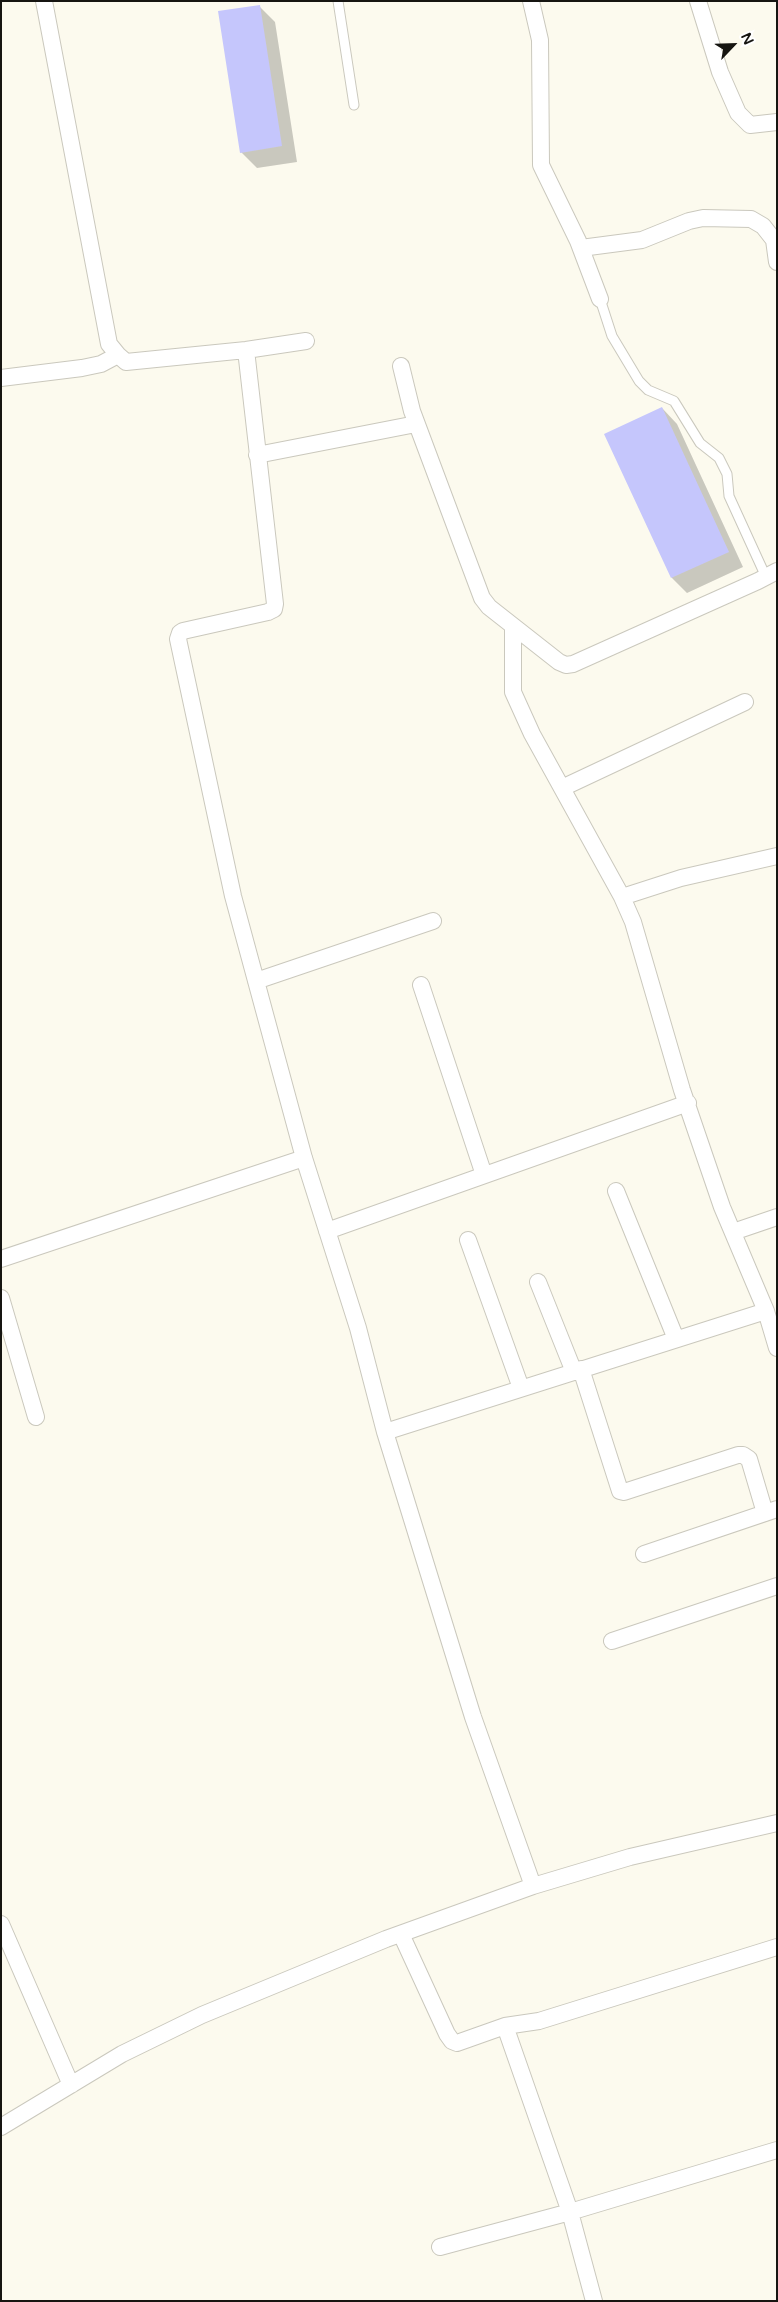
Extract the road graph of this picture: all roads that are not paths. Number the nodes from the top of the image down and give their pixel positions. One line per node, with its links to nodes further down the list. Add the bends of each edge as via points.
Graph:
1 (44, 1): 12 (street, via 109,344)
2 (338, 1): 5 (lane)
3 (531, 1): 7 (street, via 540,40 541,165)
4 (698, 1): 6 (street, via 720,72 738,113 750,125)
5 (354, 105)
6 (777, 122)
7 (581, 248): 8 (street, via 642,240 703,218 751,219 763,226 774,240); 9 (street)
8 (777, 262)
9 (600, 299): 17 (lane, via 612,336 640,381 648,390 674,401 700,442 719,458 727,474 730,496)
10 (306, 341): 11 (street)
11 (246, 350): 12 (street, via 126,362); 16 (street)
12 (118, 355): 14 (street, via 101,364 82,368)
13 (402, 366): 15 (street)
14 (1, 378)
15 (416, 424): 16 (street); 18 (street, via 482,598)
16 (257, 455): 24 (street, via 274,609 184,631 178,639 233,896)
17 (771, 574): 18 (street, via 574,664 560,662)
18 (513, 626): 20 (street, via 513,692)
19 (745, 702): 20 (street)
20 (562, 788): 22 (street)
21 (777, 856): 22 (street, via 681,878)
22 (622, 896): 26 (street, via 633,922)
23 (432, 921): 24 (street)
24 (256, 981): 27 (street)
25 (420, 985): 28 (street)
26 (688, 1103): 28 (street); 32 (street)
27 (304, 1158): 31 (street); 34 (street)
28 (484, 1175): 31 (street)
29 (616, 1191): 38 (street)
30 (777, 1217): 32 (street)
31 (327, 1231): 43 (street, via 358,1328)
32 (733, 1232): 37 (street)
33 (468, 1240): 41 (street)
34 (1, 1259)
35 (538, 1282): 40 (street)
36 (1, 1298): 42 (street)
37 (766, 1310): 38 (street); 39 (street)
38 (676, 1339): 40 (street)
39 (777, 1348)
40 (578, 1370): 41 (street); 44 (street, via 620,1491 738,1454 748,1459)
41 (522, 1388): 43 (street)
42 (36, 1417)
43 (385, 1432): 49 (street, via 473,1717)
44 (771, 1511): 45 (street)
45 (644, 1554)
46 (777, 1586): 47 (street)
47 (612, 1642)
48 (777, 1823): 49 (street, via 630,1857)
49 (533, 1886): 51 (street)
50 (1, 1924): 54 (street)
51 (401, 1934): 53 (street, via 452,2041 463,2042); 54 (street, via 202,2015 122,2054)
52 (777, 1946): 53 (street, via 539,2021)
53 (505, 2026): 57 (street)
54 (71, 2085): 55 (street)
55 (1, 2127)
56 (777, 2150): 57 (street)
57 (570, 2212): 58 (street); 59 (street)
58 (440, 2247)
59 (594, 2301)

